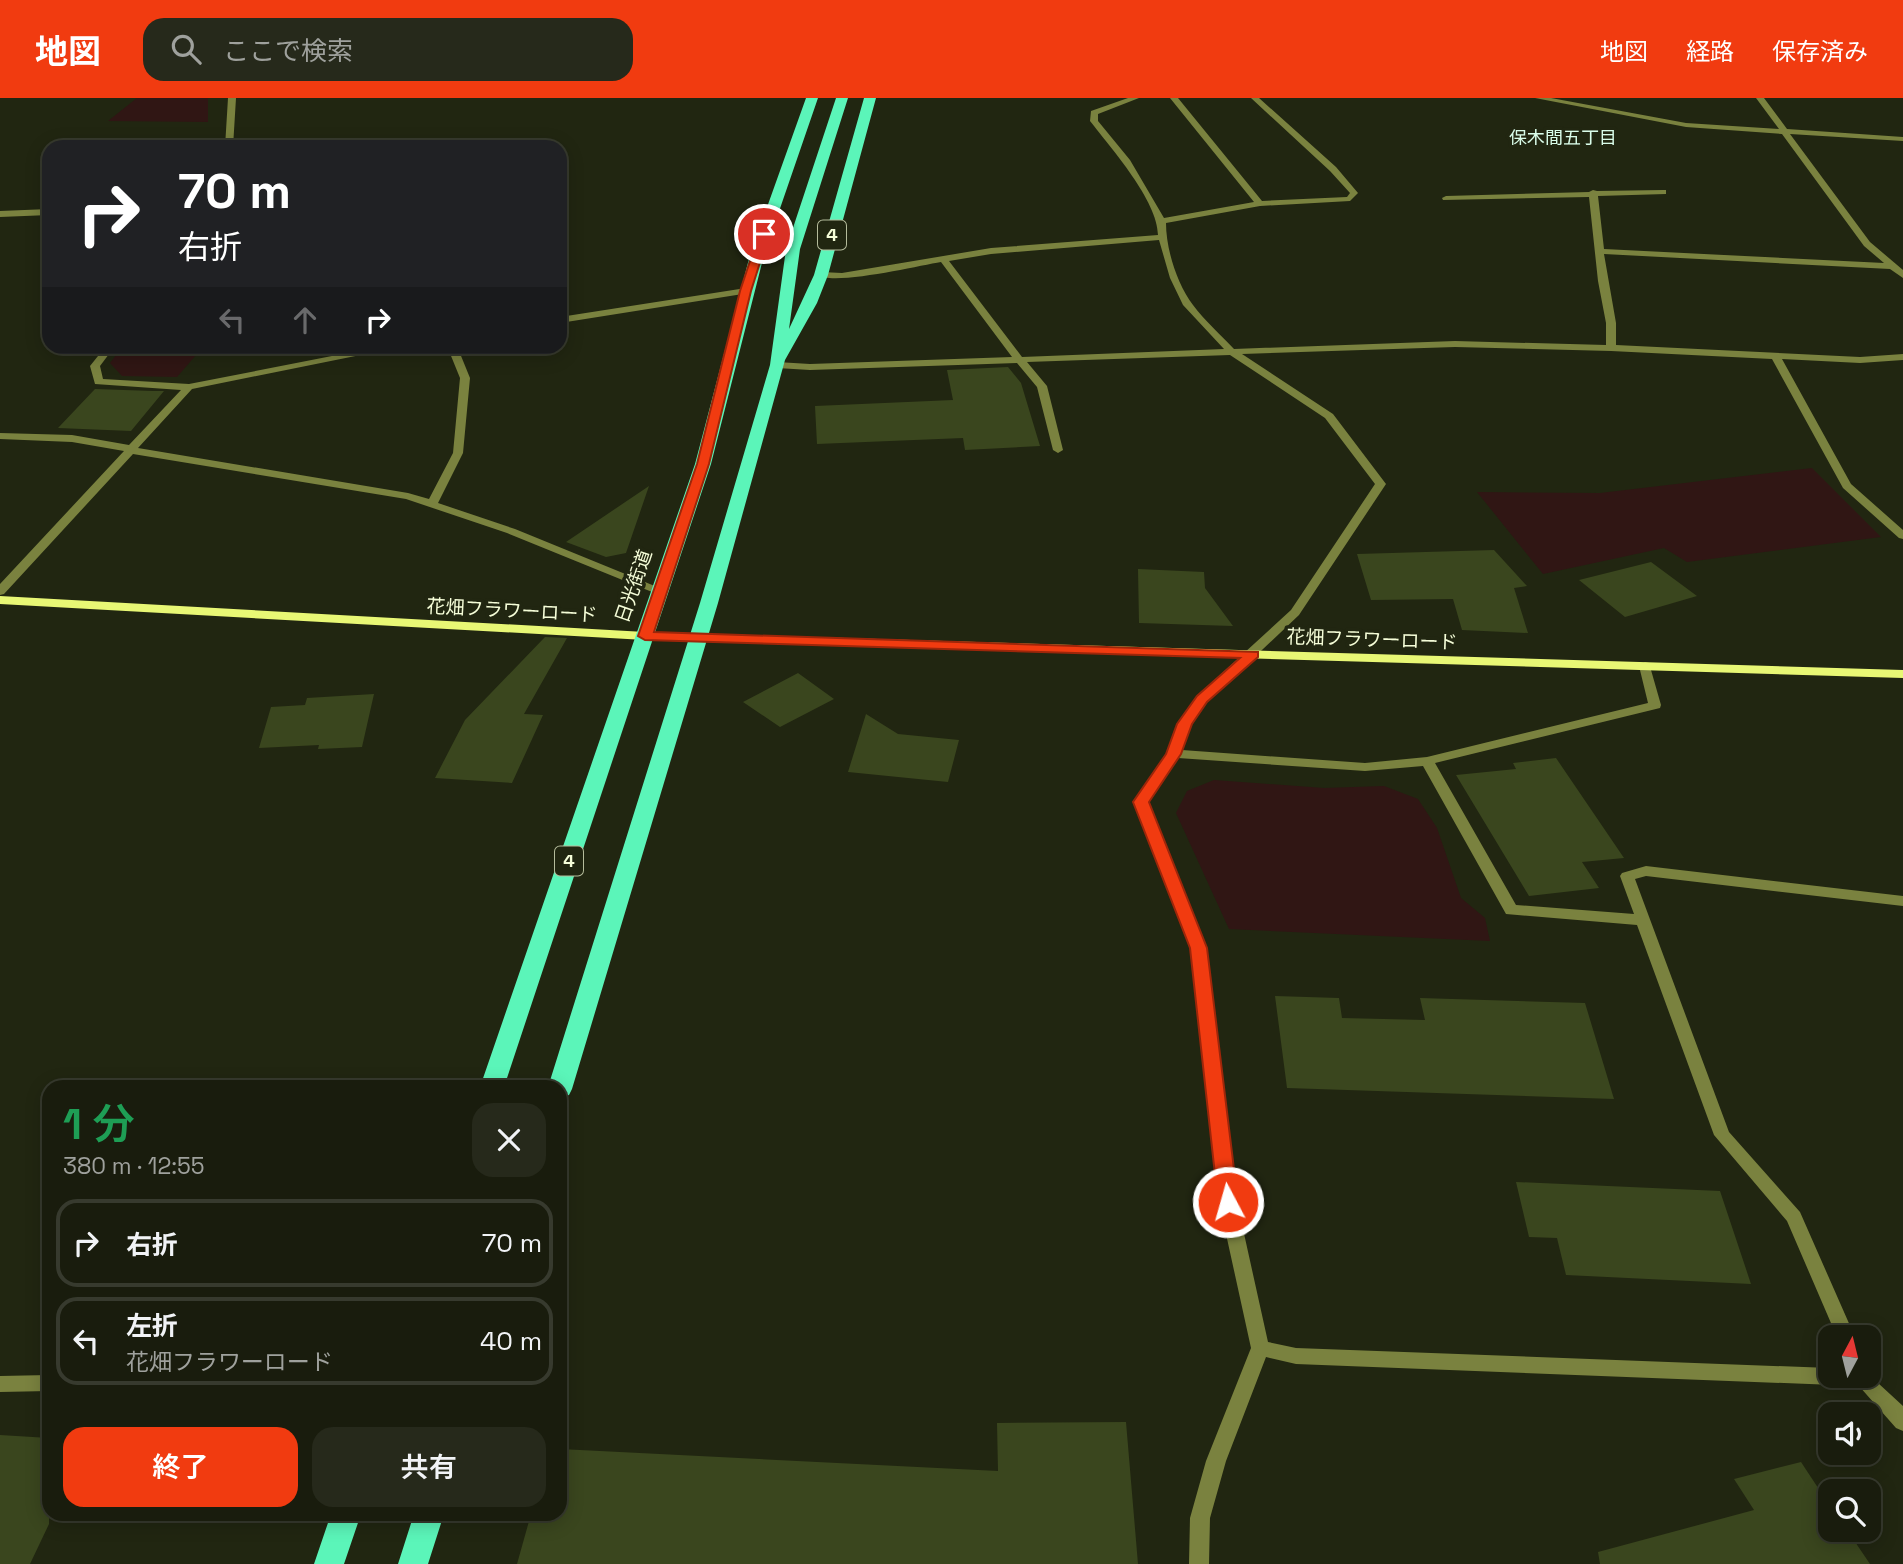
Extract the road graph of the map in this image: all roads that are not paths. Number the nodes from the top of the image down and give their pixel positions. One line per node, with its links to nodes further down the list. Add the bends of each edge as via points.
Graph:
1 (232, 98): 12 (street)
2 (812, 98): 26 (highway, 日光街道 / 4)
3 (842, 98): 36 (highway, 4, via 793,249)
4 (870, 98): 24 (highway, 4)
5 (1135, 98): 19 (street, via 1094,113 1094,121 1126,160)
6 (1174, 98): 16 (street)
7 (1255, 98): 16 (street, via 1354,193 1350,199)
8 (1539, 98): 10 (street, via 1686,125)
9 (1760, 98): 10 (street)
10 (1787, 132): 11 (street); 23 (street, via 1867,244)
11 (1903, 139)
12 (229, 140)
13 (1593, 192): 14 (street); 15 (street); 21 (street)
14 (1663, 192)
15 (1446, 198)
16 (1260, 204): 19 (street)
17 (42, 212): 18 (street)
18 (0, 214)
19 (1162, 221): 20 (street)
20 (1162, 237): 22 (street, via 1042,245); 29 (street, via 1188,305)
21 (1599, 251): 23 (street); 28 (street, via 1612,323)
22 (944, 260): 24 (street, via 842,276); 35 (street)
23 (1893, 266): 25 (street)
24 (821, 275): 36 (highway, 4)
25 (1903, 275)
26 (746, 291): 27 (street); 44 (highway, 日光街道 / 4, via 703,464)
27 (567, 319)
28 (1611, 348): 29 (street, via 1455,344); 33 (street)
29 (1232, 352): 35 (street); 48 (street, via 1329,416 1381,484 1295,612)
30 (105, 354): 37 (street, via 95,366 99,382)
31 (360, 354): 37 (street)
32 (456, 354): 41 (street, via 466,378 458,453)
33 (1775, 356): 34 (street); 42 (street, via 1847,486)
34 (1903, 357)
35 (1018, 359): 36 (street); 40 (street, via 1042,386)
36 (777, 365): 47 (highway, 4)
37 (189, 387): 39 (street)
38 (0, 436): 39 (street, via 48,436)
39 (132, 449): 41 (street, via 408,496); 43 (street)
40 (1058, 450)
41 (432, 504): 44 (street)
42 (1903, 536)
43 (0, 591)
44 (661, 591): 46 (highway, 日光街道 / 4)
45 (0, 600): 46 (street, 花畑フラワーロード)
46 (645, 636): 47 (street, 花畑フラワーロード); 55 (highway, 日光街道 / 4)
47 (699, 638): 48 (street, 花畑フラワーロード); 56 (highway, 4)
48 (1253, 654): 49 (street, 花畑フラワーロード); 51 (street, via 1202,699 1185,724)
49 (1645, 666): 50 (street, 花畑フラワーロード); 52 (street, via 1656,705)
50 (1903, 674)
51 (1174, 754): 52 (street, via 1365,767); 58 (street, via 1141,802 1199,948 1228,1202)
52 (1427, 761): 54 (street, via 1511,910)
53 (1903, 901): 54 (street, via 1646,871 1627,876)
54 (1641, 920): 57 (street, via 1722,1135 1794,1217)
55 (494, 1080)
56 (563, 1080)
57 (1841, 1325)
58 (1260, 1348): 59 (street, via 1296,1356); 68 (street, via 1216,1461 1200,1518)
59 (1818, 1375)
60 (42, 1382): 61 (street)
61 (0, 1384)
62 (1869, 1388): 63 (street, via 1896,1409)
63 (1903, 1422)
64 (344, 1521): 66 (highway)
65 (427, 1521): 67 (highway)
66 (329, 1564)
67 (413, 1564)
68 (1199, 1564)

